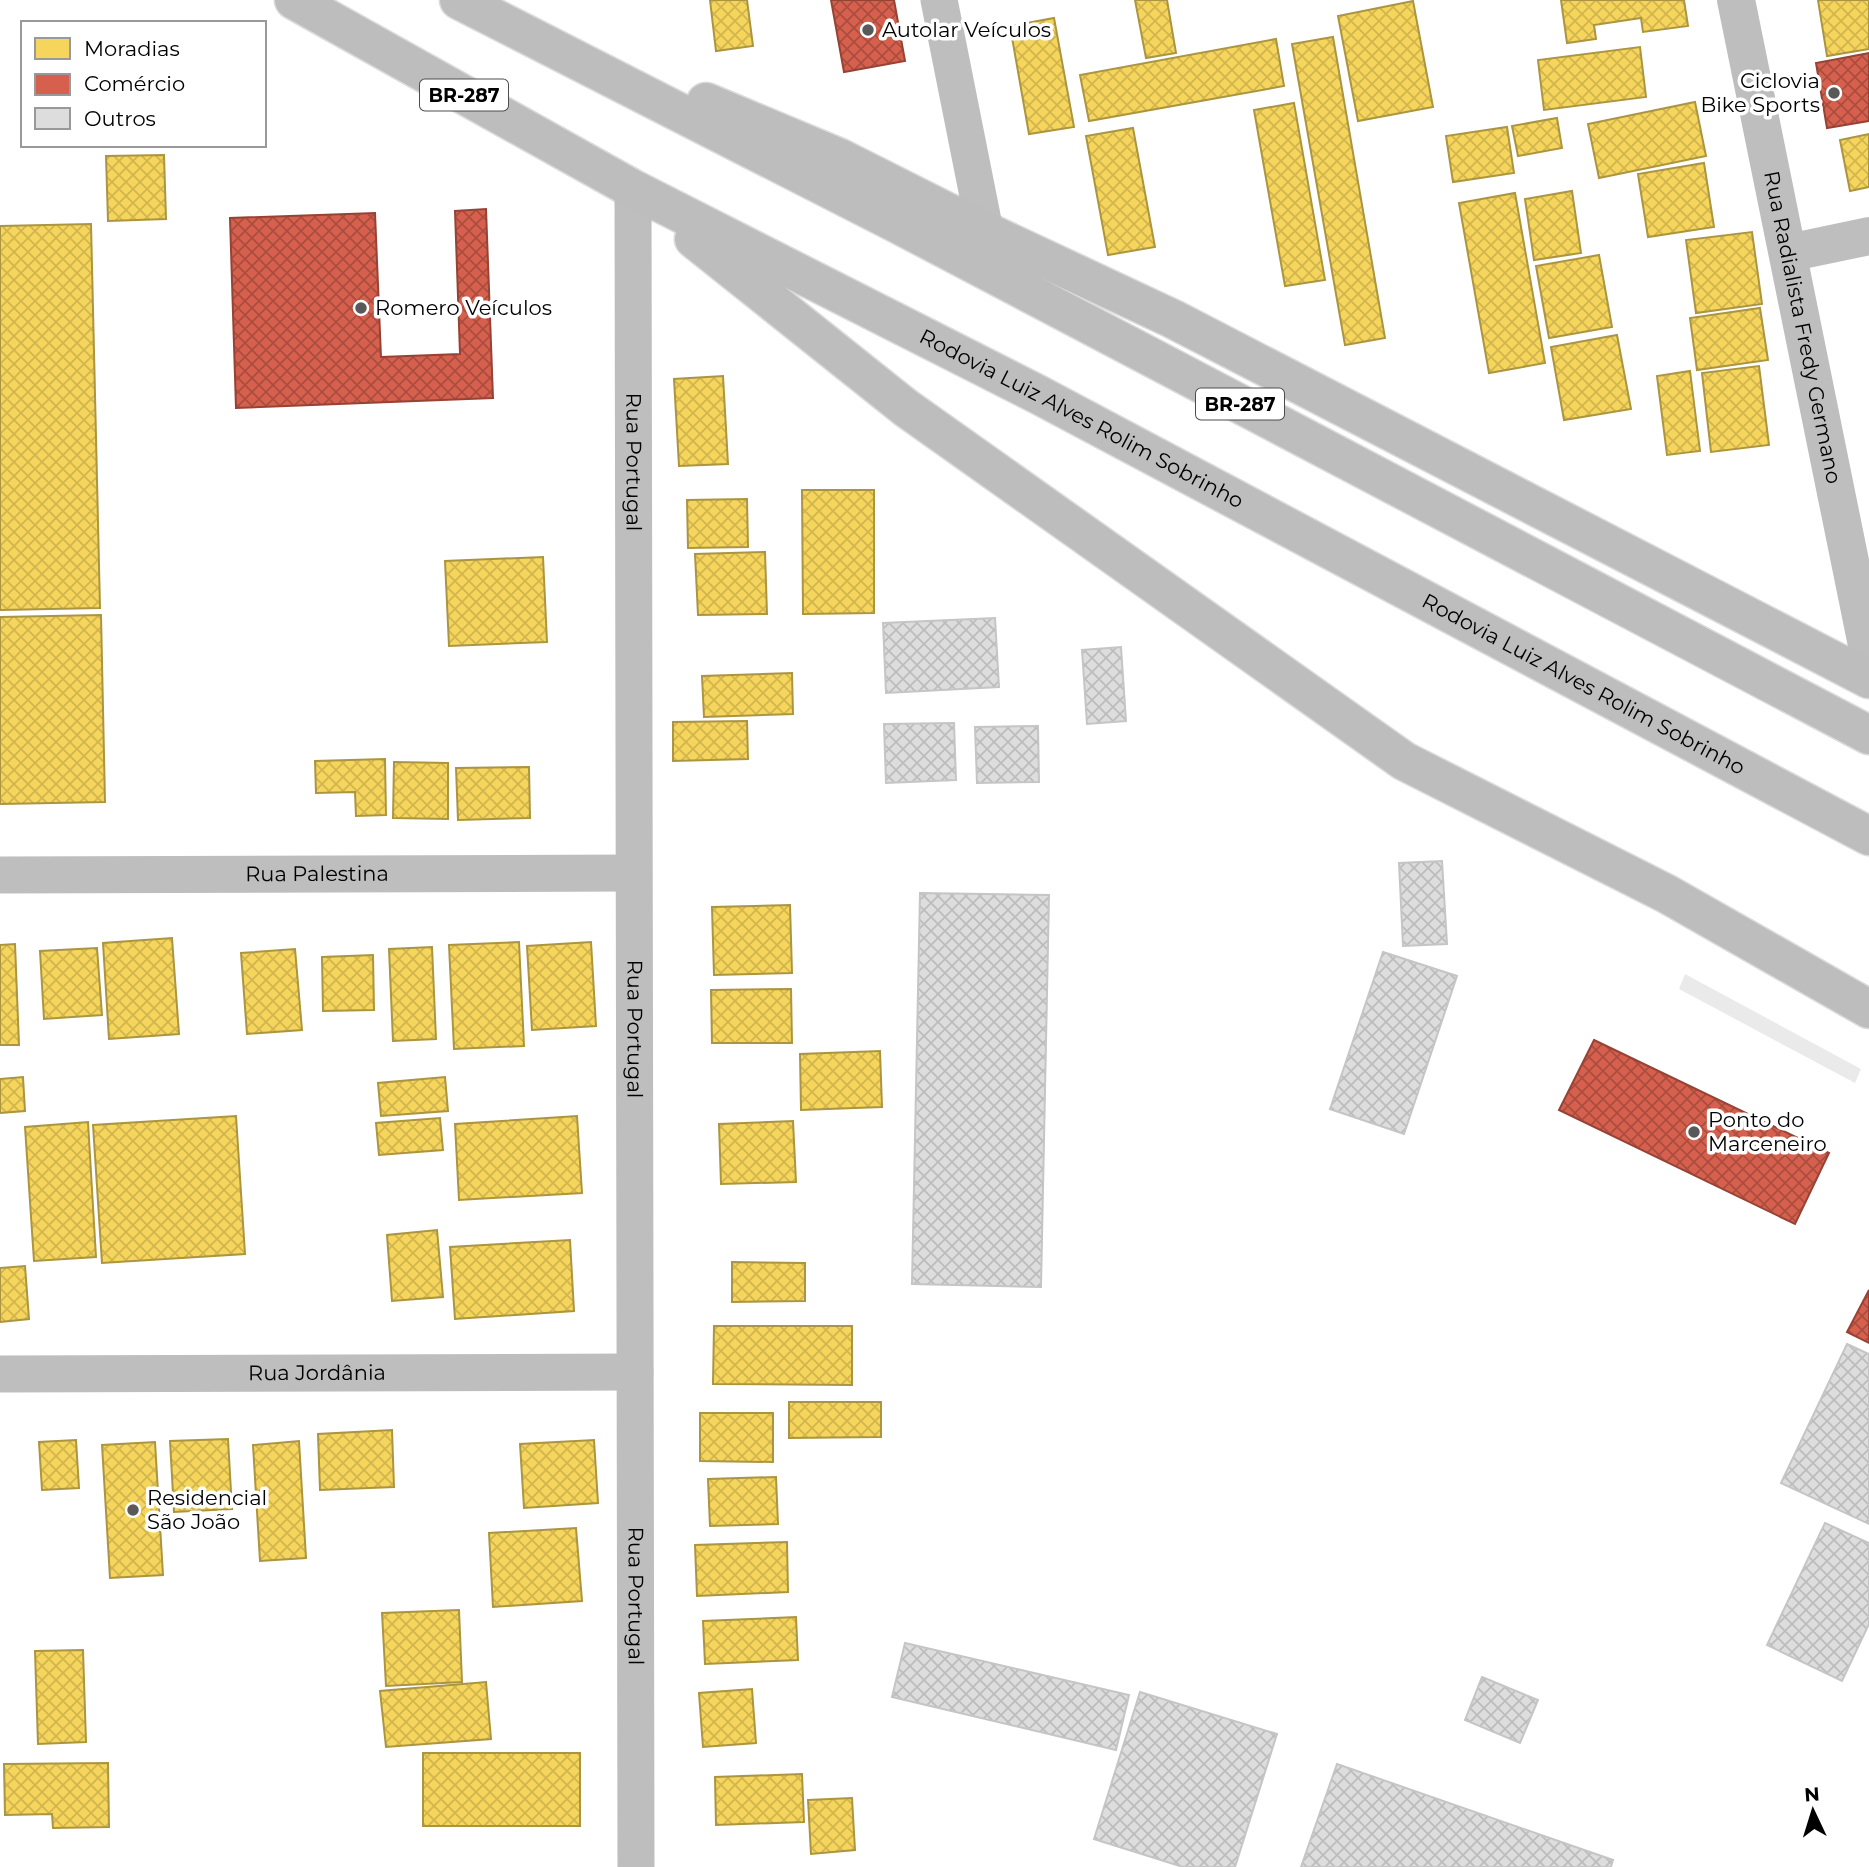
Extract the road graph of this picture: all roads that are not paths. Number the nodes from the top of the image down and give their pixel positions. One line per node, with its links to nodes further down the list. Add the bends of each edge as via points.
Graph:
1 (294, 0): 6 (highway, Rodovia Luiz Alves Rolim Sobrinho / BR-287)
2 (459, 0): 5 (highway, BR-287)
3 (939, 0): 7 (street)
4 (1736, 0): 9 (street, Rua Radialista Fredy Germano)
5 (609, 79): 7 (highway, BR-287, via 694,96 840,158); 12 (highway, BR-287, via 898,224)
6 (633, 189): 13 (highway, Rodovia Luiz Alves Rolim Sobrinho / BR-287, via 1040,395); 14 (street, Rua Portugal); 16 (highway, BR-287, via 906,408 1404,761 1667,894)
7 (985, 231): 11 (highway, BR-287, via 1173,318)
8 (1869, 236): 9 (street)
9 (1787, 254): 10 (street, Rua Radialista Fredy Germano)
10 (1869, 655)
11 (1869, 679)
12 (1869, 736)
13 (1869, 836)
14 (633, 873): 15 (street, Rua Palestina); 17 (street, Rua Portugal)
15 (0, 875)
16 (1869, 1009)
17 (635, 1371): 18 (street, Rua Jordânia); 19 (street, Rua Portugal)
18 (0, 1374)
19 (636, 1867)

